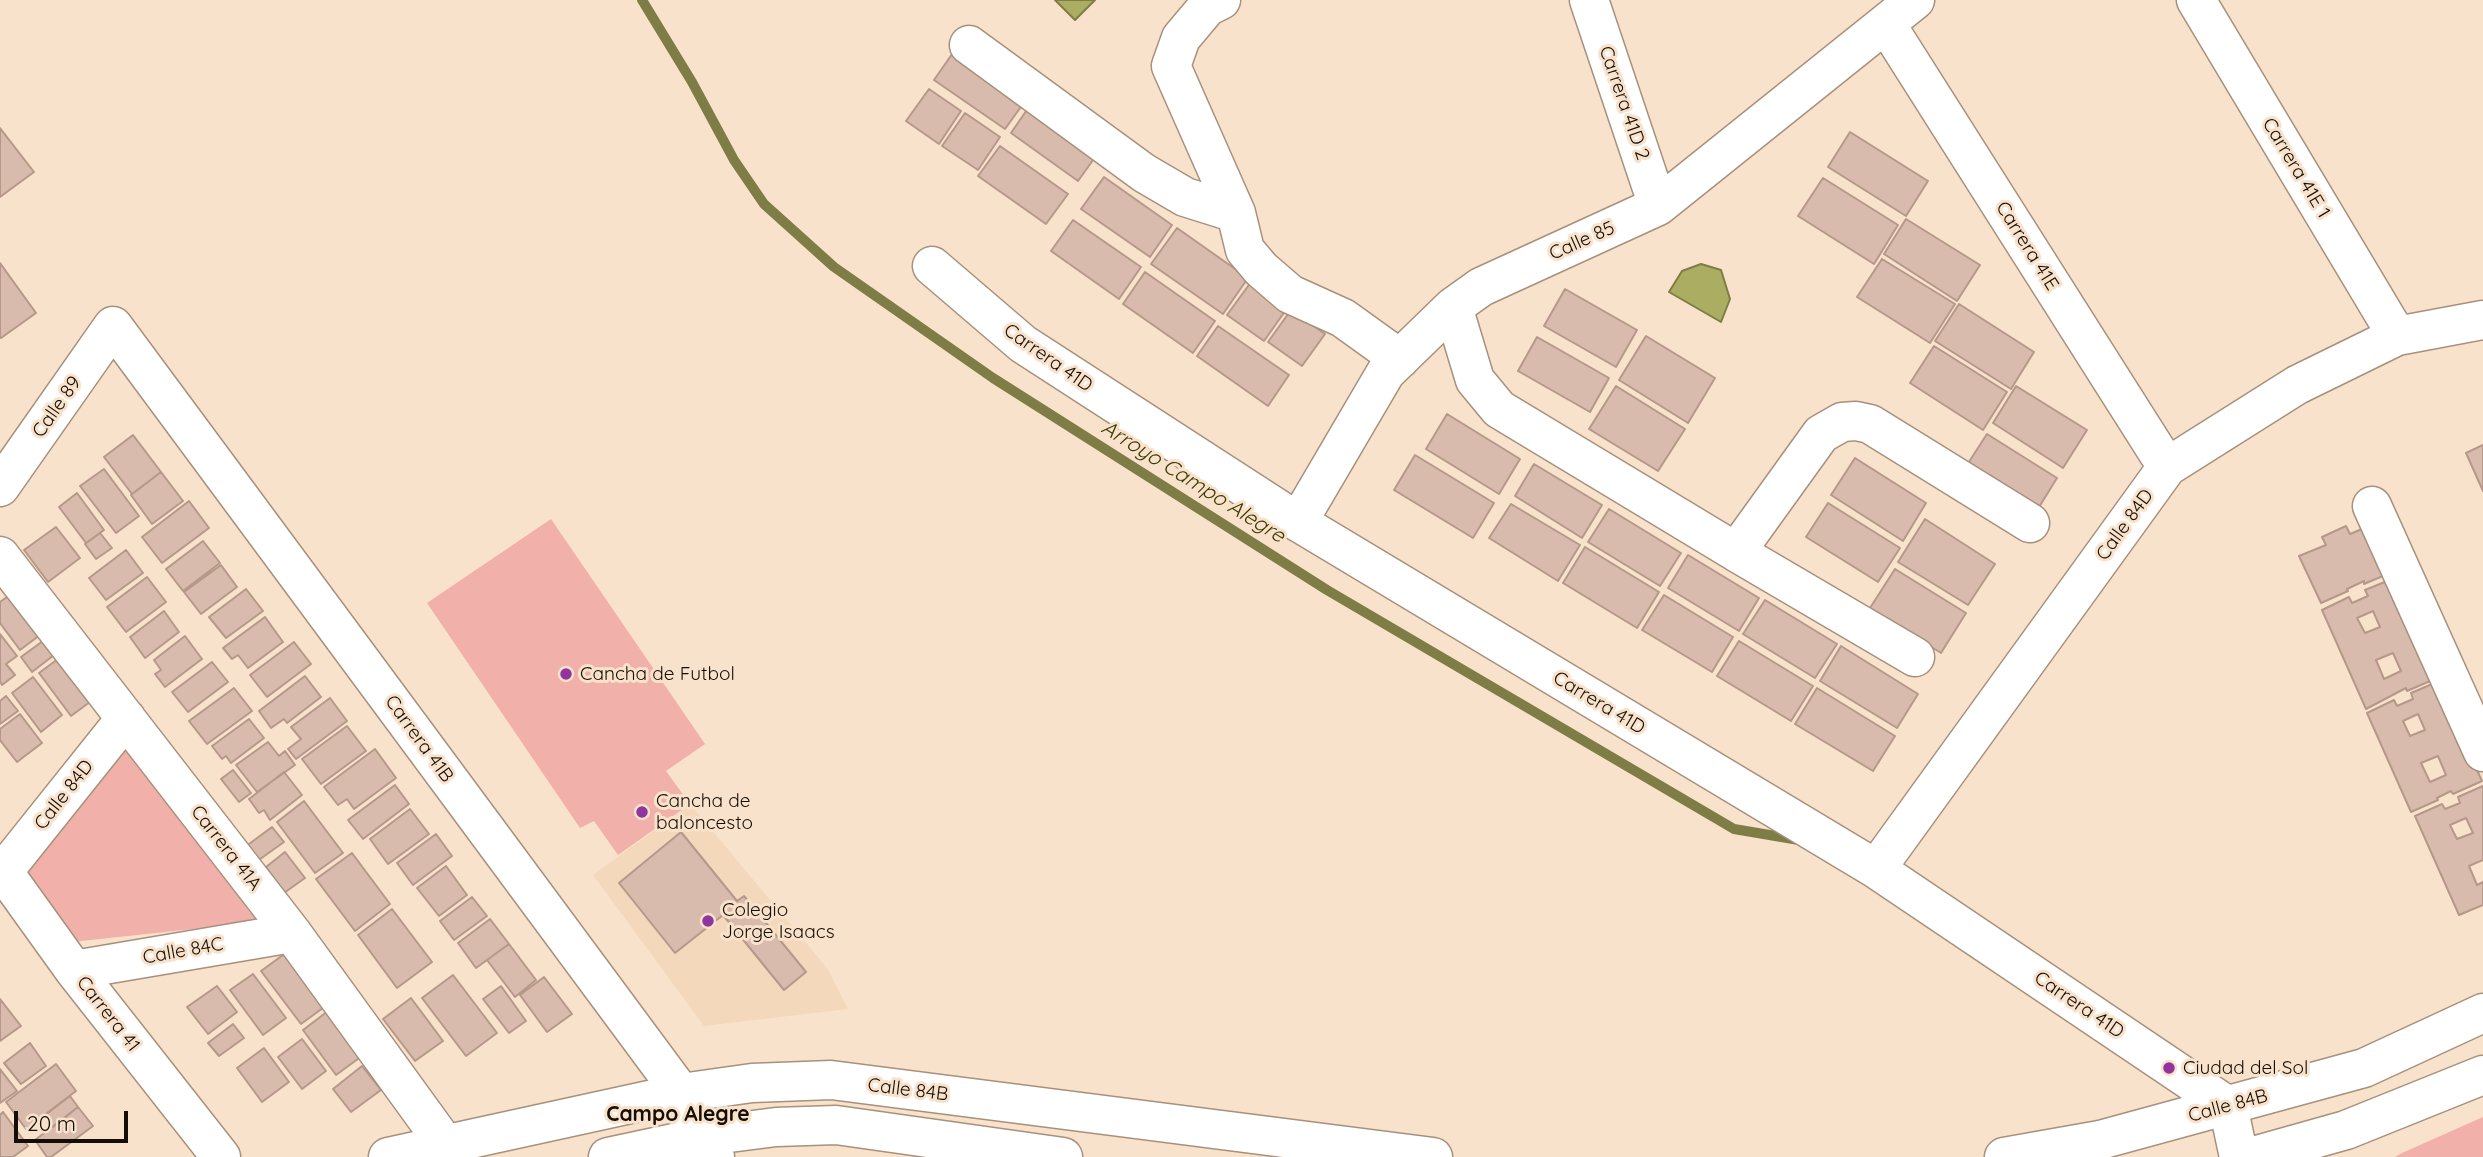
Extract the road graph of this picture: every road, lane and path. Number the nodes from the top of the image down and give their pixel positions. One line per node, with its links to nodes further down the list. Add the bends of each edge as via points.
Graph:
1 (1221, 0): 8 (street, via 1207,7 1181,38 1171,66)
2 (1589, 0): 7 (street, Carrera 41D 2)
3 (1915, 0): 5 (street, Calle 85)
4 (2196, 0): 13 (street, Carrera 41E 1)
5 (1886, 24): 7 (street, Calle 85); 15 (street, Carrera 41E)
6 (969, 45): 8 (street, via 1144,173 1185,197)
7 (1658, 206): 10 (street, Calle 85, via 1480,286)
8 (1236, 213): 14 (street, via 1245,250 1277,284 1343,318)
9 (932, 266): 18 (street, Carrera 41D, via 1023,344)
10 (1453, 307): 14 (street, Calle 85); 20 (street, via 1475,380 1499,409)
11 (2483, 320): 13 (street, Calle 84D)
12 (113, 326): 16 (street, Calle 89); 31 (street, Carrera 41B)
13 (2397, 335): 15 (street, Calle 84D, via 2297,385)
14 (1400, 359): 18 (street, Calle 85, via 1386,372)
15 (2167, 467): 25 (street, Calle 84D)
16 (0, 487)
17 (2372, 506): 24 (street)
18 (1298, 522): 25 (street, Carrera 41D)
19 (2030, 523): 20 (street, via 1870,424 1842,422 1821,433)
20 (1736, 552): 22 (street)
21 (0, 556): 23 (street, Carrera 41A)
22 (1915, 657)
23 (125, 718): 26 (street, Calle 84D); 27 (street, Carrera 41A)
24 (2483, 752)
25 (1876, 869): 32 (street, Carrera 41D)
26 (2, 870): 28 (street, Carrera 41)
27 (292, 933): 28 (street, Calle 84C); 33 (street, Carrera 41A)
28 (74, 970): 35 (street, Carrera 41)
29 (2483, 1013): 32 (street, Calle 84B, via 2364,1068)
30 (2483, 1074): 42 (street, via 2346,1130)
31 (681, 1093): 33 (street, Calle 84B); 34 (street, Carrera 41B); 39 (street, Calle 84B, via 752,1083 831,1080)
32 (2228, 1106): 40 (street, Calle 84B, via 2100,1140); 41 (street)
33 (445, 1144): 36 (street, Calle 84B)
34 (711, 1147): 37 (street); 38 (street, via 776,1127 836,1125)
35 (221, 1157)
36 (388, 1157)
37 (608, 1157)
38 (1063, 1157)
39 (1433, 1157)
40 (2004, 1157)
41 (2239, 1157)
42 (2250, 1157)

